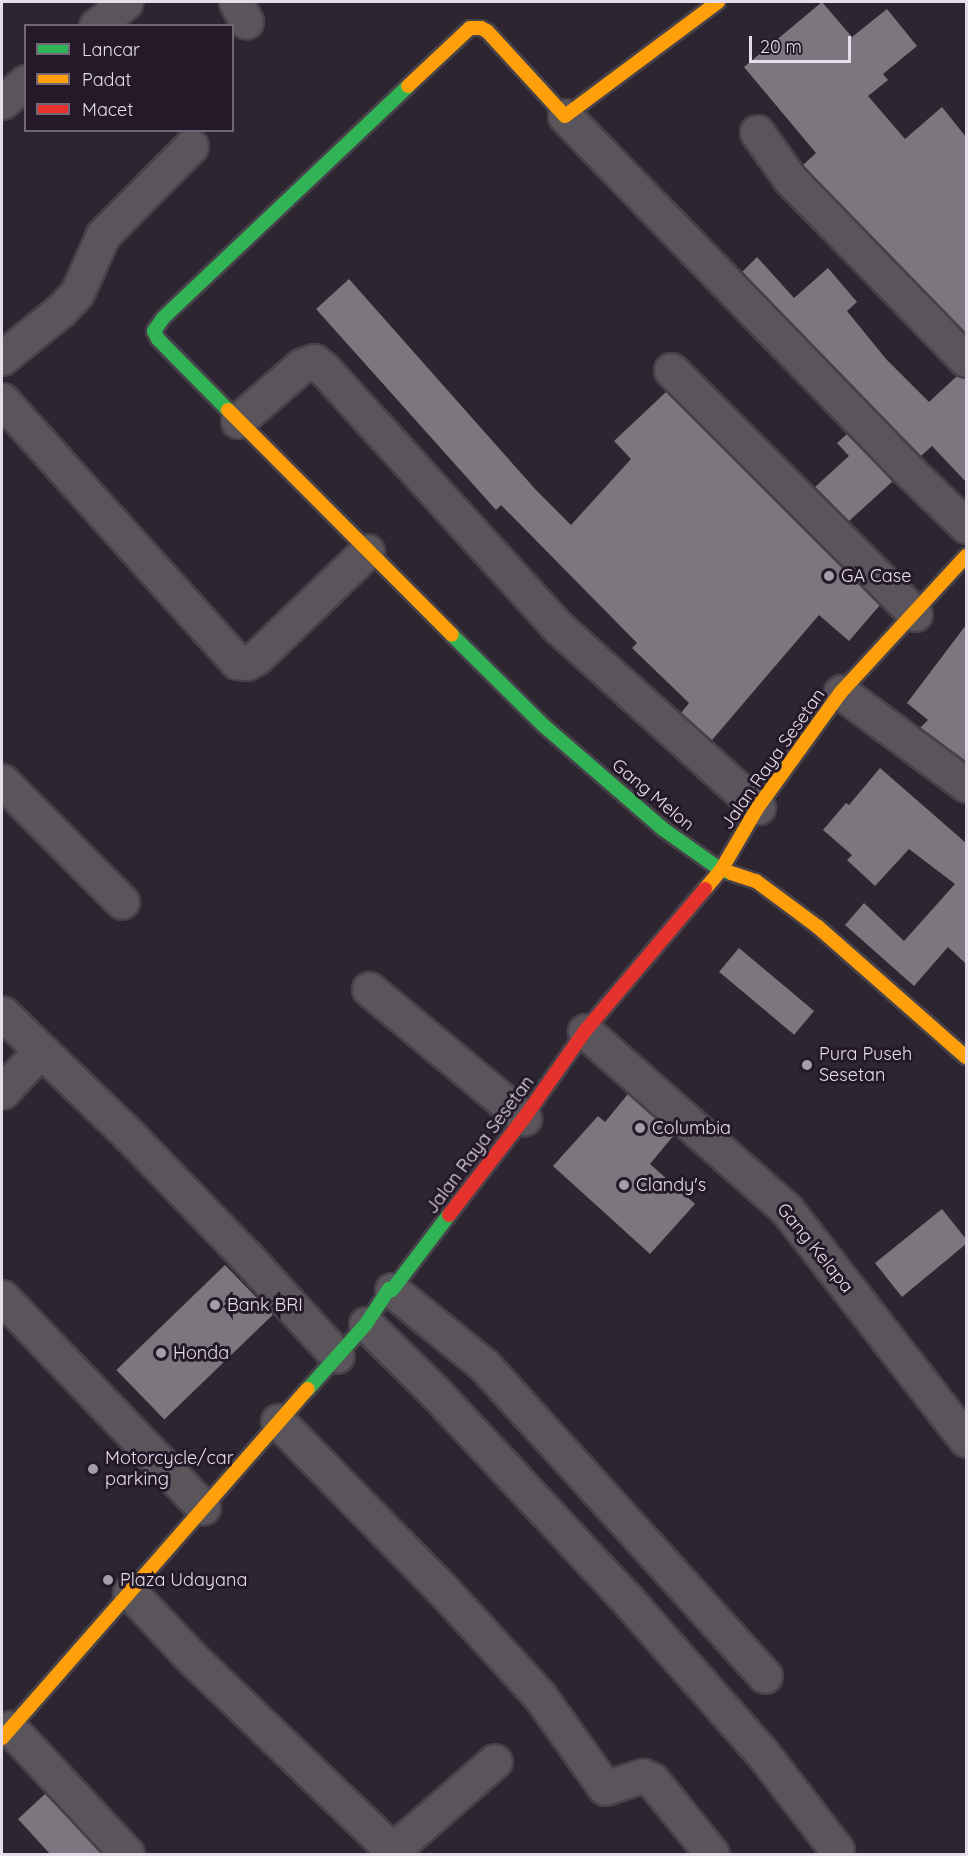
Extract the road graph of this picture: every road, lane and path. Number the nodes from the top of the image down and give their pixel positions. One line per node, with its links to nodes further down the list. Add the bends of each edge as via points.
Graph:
1 (126, 2): 3 (street)
2 (718, 2): 6 (street)
3 (98, 24)
4 (24, 84): 5 (street)
5 (2, 102)
6 (565, 116): 13 (street, Gang Melon, via 481,28 470,28 157,326 154,332 158,339); 14 (street)
7 (757, 132): 10 (street, via 790,179)
8 (191, 146): 9 (street, via 103,235 77,293)
9 (2, 358)
10 (966, 360)
11 (671, 370): 17 (street)
12 (2, 400): 15 (street, via 237,662 256,658)
13 (238, 421): 15 (street, Gang Melon); 21 (street, via 301,366 314,360 559,628)
14 (966, 526)
15 (367, 551): 22 (street, Gang Melon, via 543,725 663,830)
16 (966, 556): 17 (street, Jalan Raya Sesetan)
17 (915, 614): 18 (street, Jalan Raya Sesetan)
18 (842, 692): 20 (street); 21 (street, Jalan Raya Sesetan)
19 (2, 781): 23 (street)
20 (966, 785)
21 (758, 807): 22 (street, Jalan Raya Sesetan)
22 (721, 870): 26 (street, Jalan Raya Sesetan); 28 (street, Gang Melon, via 756,880)
23 (122, 902)
24 (369, 989): 30 (street)
25 (2, 1013): 27 (street)
26 (585, 1031): 30 (street, Jalan Raya Sesetan); 36 (street, Gang Kelapa, via 787,1210)
27 (41, 1050): 29 (street); 34 (street, via 129,1135)
28 (966, 1057)
29 (2, 1092)
30 (524, 1118): 31 (street, Jalan Raya Sesetan)
31 (392, 1290): 33 (street, Jalan Raya Sesetan); 39 (street, via 484,1365)
32 (2, 1297): 37 (street)
33 (366, 1324): 34 (street, Jalan Raya Sesetan); 42 (street, via 435,1392 625,1597 755,1745)
34 (337, 1356): 35 (street, Jalan Raya Sesetan)
35 (278, 1421): 37 (street, Jalan Raya Sesetan); 45 (street, via 539,1695 605,1788 643,1776 651,1780)
36 (966, 1440)
37 (203, 1507): 38 (street, Jalan Raya Sesetan)
38 (130, 1592): 40 (street, Jalan Raya Sesetan); 43 (street, via 193,1659)
39 (765, 1676)
40 (6, 1733): 44 (street)
41 (495, 1761): 43 (street)
42 (837, 1850)
43 (395, 1852)
44 (127, 1854)
45 (712, 1854)

